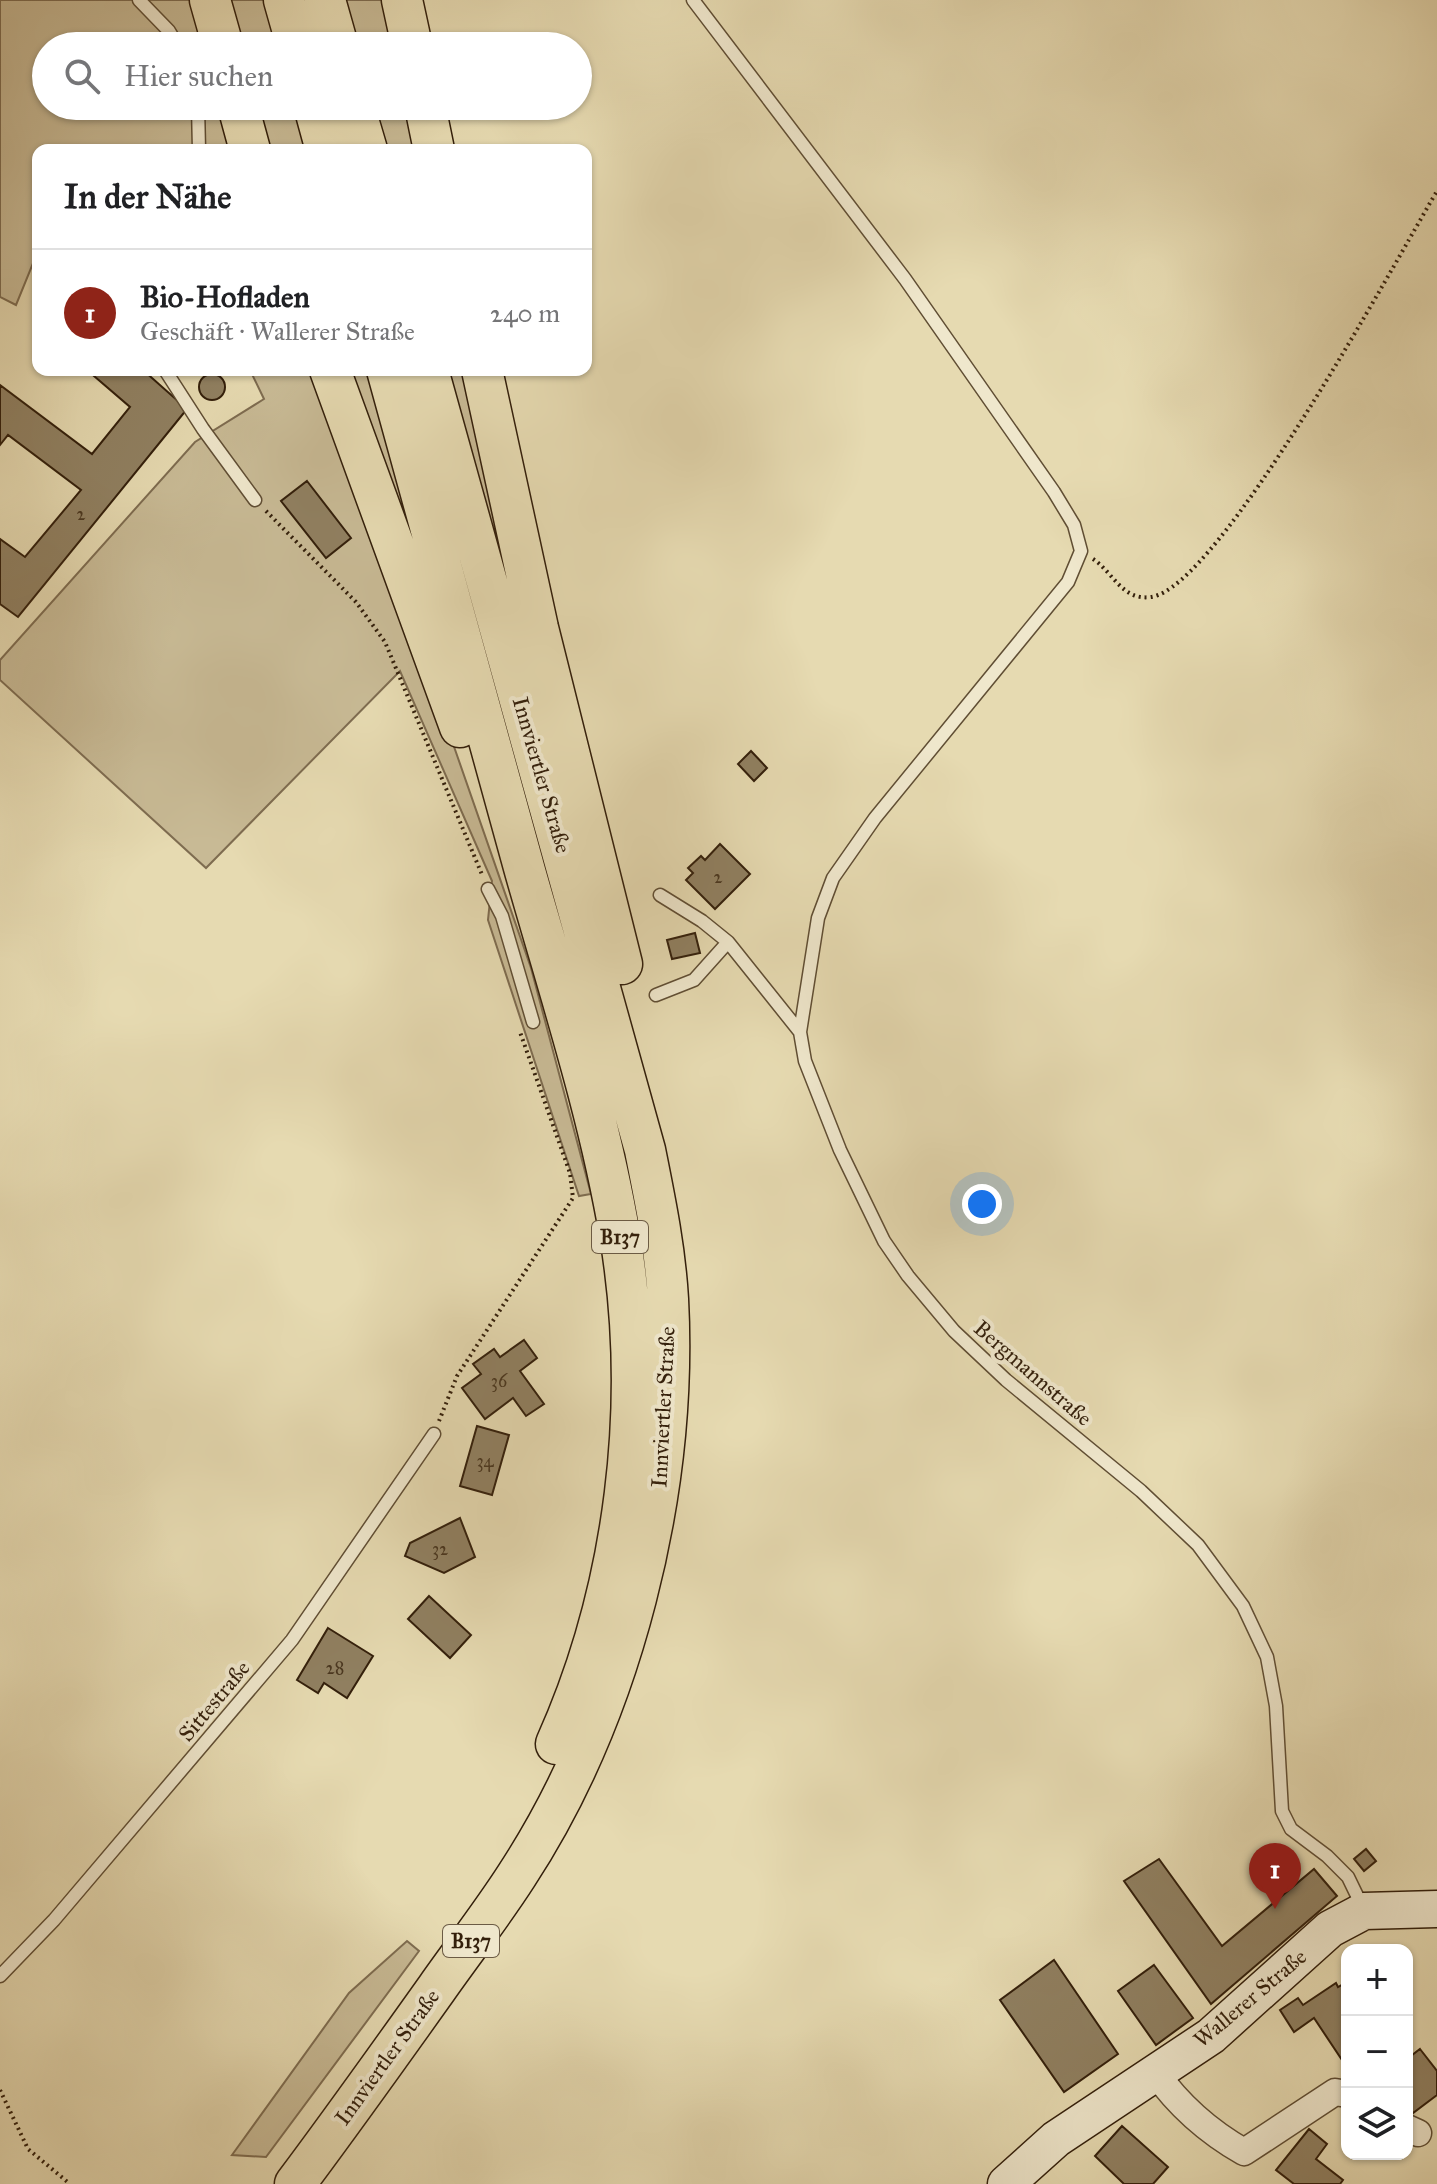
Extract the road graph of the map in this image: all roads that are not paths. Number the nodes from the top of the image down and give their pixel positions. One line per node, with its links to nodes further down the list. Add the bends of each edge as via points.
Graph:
1 (139, 0): 7 (lane)
2 (210, 0): 8 (main road)
3 (284, 0): 9 (main road)
4 (325, 0): 10 (main road)
5 (402, 0): 11 (main road)
6 (693, 0): 34 (lane, Bergmannstraße, via 905,279 1054,492 1074,525 1081,551 1068,582 875,818 833,878 818,918)
7 (170, 32)
8 (219, 32)
9 (293, 32)
10 (334, 32)
11 (409, 32)
12 (198, 120): 17 (lane)
13 (242, 120): 18 (main road)
14 (318, 120): 19 (main road)
15 (358, 120): 20 (main road)
16 (428, 120): 21 (main road)
17 (199, 144)
18 (248, 144)
19 (324, 144)
20 (365, 144)
21 (433, 144)
22 (169, 376): 27 (lane)
23 (332, 376): 28 (main road, via 496,828)
24 (389, 376): 28 (main road, Innviertler Straße / B137)
25 (430, 376): 35 (main road, Innviertler Straße / B137)
26 (483, 376): 35 (main road, via 538,628 627,981)
27 (255, 500)
28 (527, 876): 42 (main road, Innviertler Straße / B137, via 607,1171 627,1300 631,1378 625,1496 604,1607 568,1717 533,1795 489,1873)
29 (488, 889): 33 (lane, via 502,916)
30 (660, 895): 31 (lane)
31 (728, 942): 32 (lane, via 694,980); 34 (lane)
32 (656, 995)
33 (533, 1022)
34 (800, 1032): 38 (lane, Bergmannstraße, via 805,1061 840,1150 884,1241 908,1276 954,1331 1006,1380 1198,1545 1243,1606 1267,1657 1276,1706 1282,1811 1291,1829 1348,1877)
35 (624, 1067): 43 (main road, Innviertler Straße / B137, via 661,1228 669,1377 660,1485 622,1652 593,1729 518,1874)
36 (434, 1434): 39 (lane, Sittestraße, via 292,1640 54,1920)
37 (1437, 1909): 38 (street, Wallerer Straße)
38 (1364, 1911): 40 (street, Wallerer Straße, via 1330,1929 1211,2036)
39 (0, 1976)
40 (1155, 2072): 41 (street, via 1212,2133 1244,2152); 44 (street, Wallerer Straße, via 1056,2139)
41 (1341, 2093)
42 (264, 2184)
43 (295, 2184)
44 (1006, 2184)

